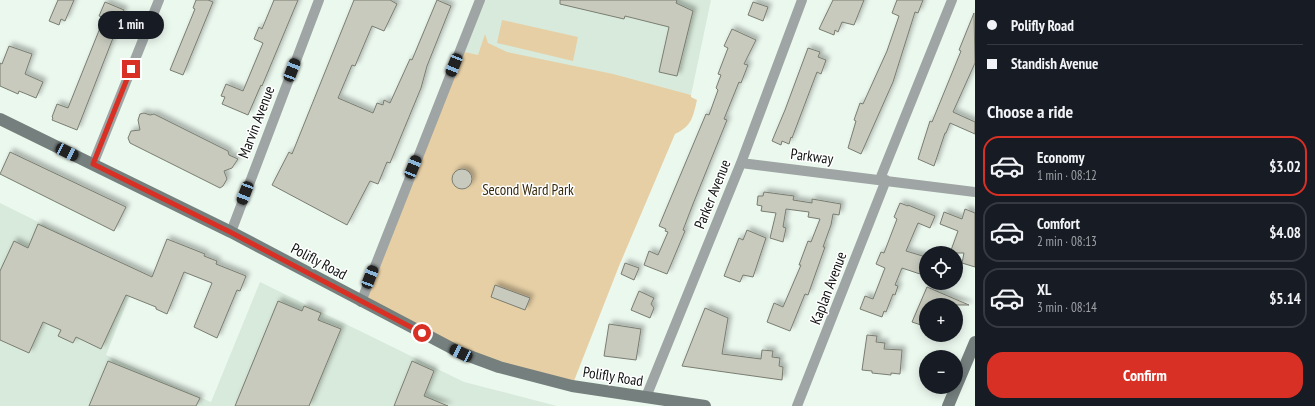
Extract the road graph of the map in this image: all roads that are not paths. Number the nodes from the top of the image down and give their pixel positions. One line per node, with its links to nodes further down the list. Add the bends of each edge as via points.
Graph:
1 (158, 0): 8 (street)
2 (319, 0): 11 (street, Marvin Avenue)
3 (480, 0): 12 (street)
4 (802, 0): 7 (street, Parker Avenue)
5 (952, 0): 9 (street, Kaplan Avenue)
6 (0, 119): 8 (main road, Polifly Road)
7 (741, 163): 9 (street, Parkway); 14 (street, Parker Avenue)
8 (93, 164): 11 (main road, Polifly Road)
9 (883, 180): 10 (street, Parkway); 16 (street, Kaplan Avenue)
10 (975, 192)
11 (230, 232): 12 (main road, Polifly Road)
12 (360, 302): 14 (main road, Polifly Road, via 461,353 500,367 572,386)
13 (975, 342): 17 (main road)
14 (646, 397): 15 (main road, Polifly Road)
15 (706, 406)
16 (797, 406)
17 (948, 406)

